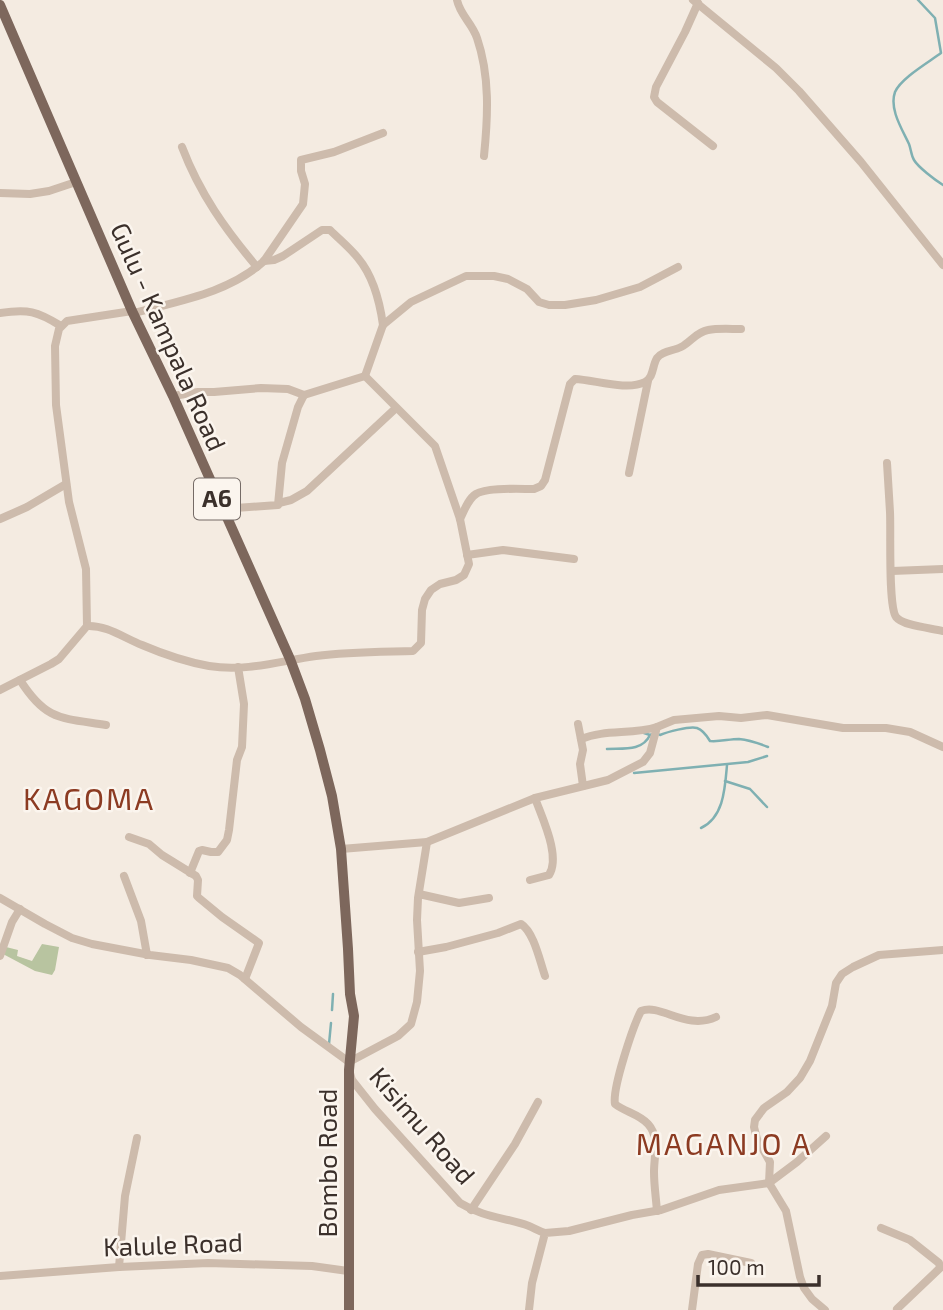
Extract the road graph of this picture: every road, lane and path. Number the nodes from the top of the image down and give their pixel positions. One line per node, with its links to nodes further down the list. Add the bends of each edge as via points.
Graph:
1 (457, 0): 7 (street, via 460,13 473,28 486,74)
2 (695, 2): 5 (street, via 654,97); 11 (street, via 799,90)
3 (0, 5): 8 (main road, Gulu - Kampala Road / A6)
4 (383, 132): 10 (street, via 301,160 303,204)
5 (713, 146)
6 (181, 147): 10 (street, via 203,194 234,240)
7 (485, 156)
8 (76, 182): 9 (street, via 30,194); 13 (main road, Gulu - Kampala Road / A6)
9 (0, 193)
10 (261, 264): 13 (street, via 211,292); 15 (street, via 328,229 359,258)
11 (943, 265)
12 (678, 267): 15 (street, via 640,288 565,305 539,302 508,279 466,276 411,302)
13 (133, 312): 16 (street, via 66,321); 21 (main road, Gulu - Kampala Road / A6)
14 (0, 313): 16 (street, via 35,312)
15 (383, 325): 18 (street)
16 (61, 326): 25 (street, via 55,346 55,380)
17 (741, 329): 19 (street, via 708,330 661,354)
18 (365, 376): 20 (street); 22 (street)
19 (648, 381): 24 (street); 29 (street, via 627,385 575,379 541,486 474,495)
20 (303, 395): 21 (street, via 261,388); 26 (street, via 282,463)
21 (173, 397): 27 (main road, Gulu - Kampala Road / A6)
22 (396, 408): 26 (street, via 307,491); 29 (street, via 435,446)
23 (887, 463): 33 (street)
24 (629, 473)
25 (66, 484): 28 (street); 34 (street, via 86,569)
26 (279, 503): 27 (street)
27 (222, 509): 36 (main road, Gulu - Kampala Road / A6)
28 (0, 519)
29 (460, 519): 30 (street)
30 (467, 555): 31 (street, via 503,550); 36 (street, via 464,576 439,584 425,599 422,643 413,651)
31 (575, 559)
32 (943, 569): 33 (street)
33 (892, 571): 35 (street, via 897,618)
34 (87, 626): 37 (street, via 190,662); 38 (street, via 59,659)
35 (943, 631)
36 (290, 659): 37 (street); 49 (main road, Gulu - Kampala Road / A6, via 320,750)
37 (238, 667): 50 (street, via 244,704 242,747 227,840 218,852 199,851)
38 (20, 680): 39 (street); 41 (street, via 51,714)
39 (0, 690)
40 (578, 724): 43 (street)
41 (106, 725)
42 (657, 727): 43 (street); 44 (street, via 674,720 766,715 843,728 898,730); 45 (street, via 643,762 608,780)
43 (581, 739): 45 (street)
44 (943, 747)
45 (583, 786): 46 (street)
46 (535, 798): 48 (street); 52 (street, via 554,864 549,875)
47 (129, 837): 50 (street, via 149,844)
48 (427, 842): 49 (street); 53 (street)
49 (341, 849): 63 (main road, Gulu - Kampala Road / A6)
50 (190, 873): 62 (street, via 198,880 197,896 259,943)
51 (124, 876): 59 (street, via 141,921)
52 (530, 880)
53 (419, 894): 55 (street, via 459,903); 58 (street)
54 (0, 898): 56 (street)
55 (489, 898)
56 (20, 909): 59 (street, via 72,938); 60 (street)
57 (943, 950): 69 (street, via 879,955 848,970 836,983 832,1006 800,1078 755,1120 757,1139 770,1162)
58 (418, 952): 61 (street, via 522,924); 65 (street, via 417,1002 411,1024)
59 (147, 955): 62 (street, via 228,968)
60 (0, 956)
61 (545, 976)
62 (245, 978): 65 (street)
63 (354, 1016): 65 (main road, Bombo Road)
64 (716, 1017): 71 (street, via 695,1021 655,1010 641,1011 616,1085 615,1104 642,1119 653,1133)
65 (349, 1066): 70 (street, Kisimu Road, via 352,1080 374,1109 452,1196); 76 (main road, Bombo Road)
66 (538, 1102): 70 (street)
67 (826, 1136): 69 (street)
68 (138, 1138): 75 (street, via 125,1196)
69 (769, 1183): 71 (street, via 719,1190); 81 (street, via 786,1211 804,1288)
70 (471, 1210): 73 (street, Kisimu Road)
71 (657, 1211): 73 (street)
72 (881, 1228): 82 (street, via 909,1240 939,1263 940,1268)
73 (545, 1233): 79 (street)
74 (751, 1263): 80 (street, via 702,1255)
75 (119, 1267): 76 (street, Kalule Road, via 245,1264); 77 (street, Kalule Road)
76 (348, 1270): 78 (main road, Bombo Road)
77 (0, 1276)
78 (349, 1310)
79 (528, 1310)
80 (692, 1310)
81 (825, 1310)
82 (898, 1310)

